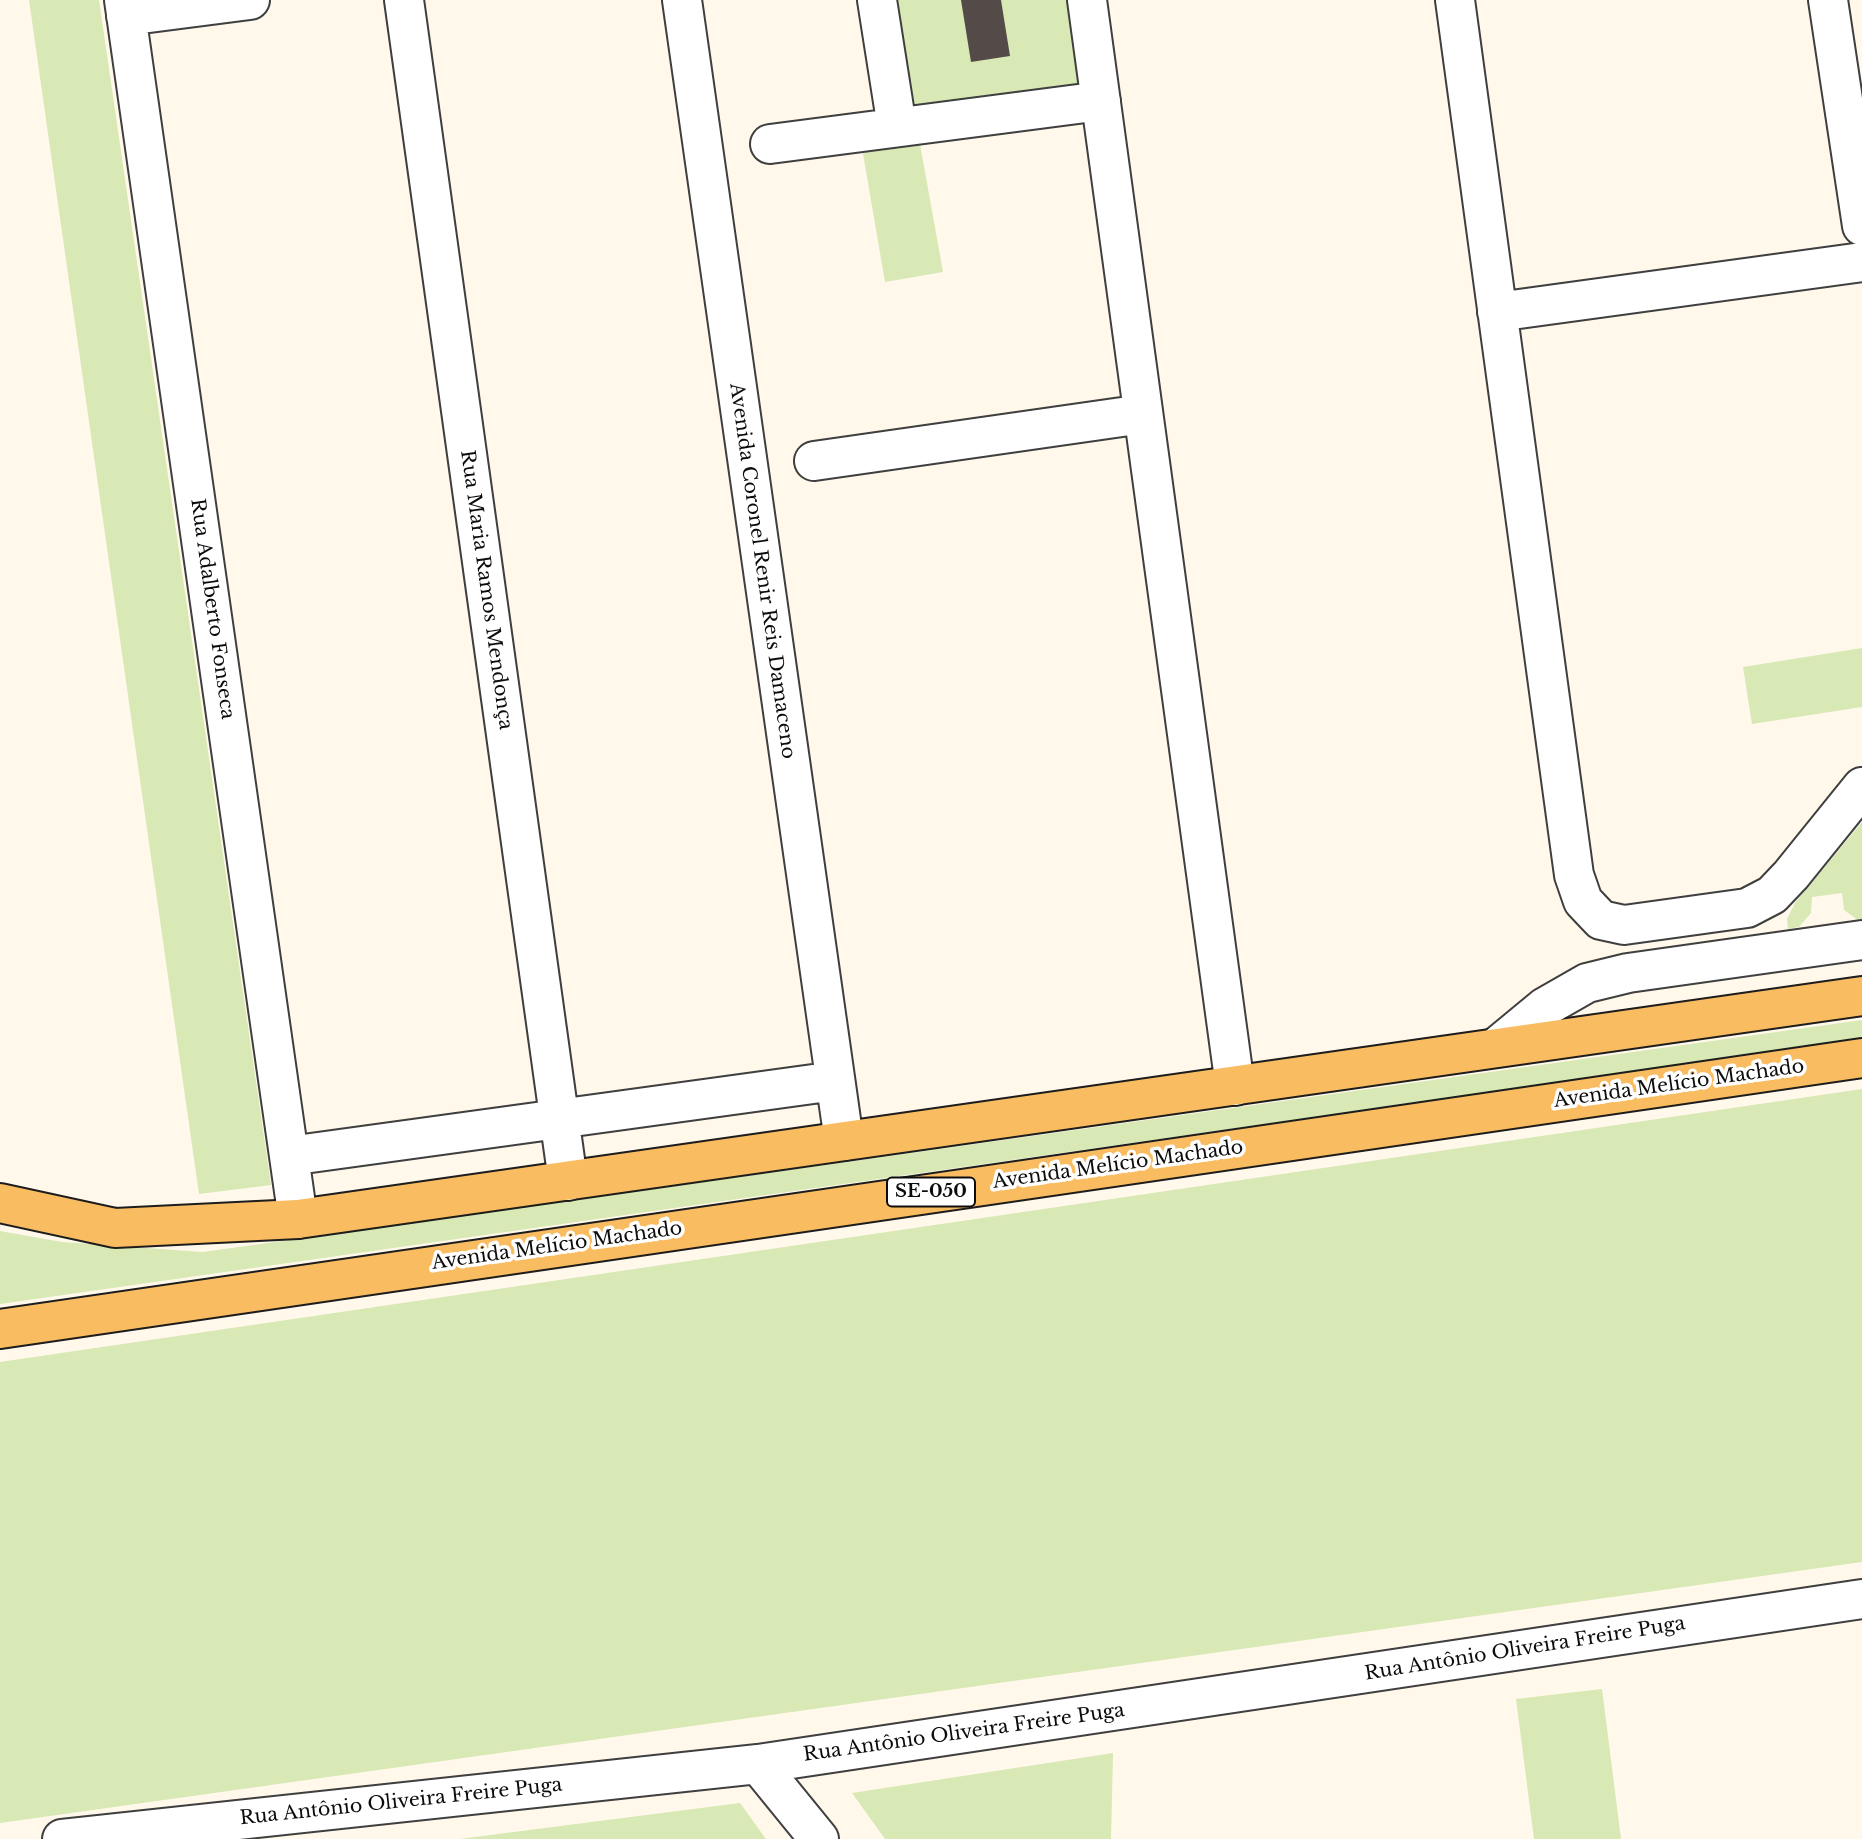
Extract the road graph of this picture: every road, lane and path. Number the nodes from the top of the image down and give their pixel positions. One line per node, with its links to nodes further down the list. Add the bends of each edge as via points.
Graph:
1 (250, 0): 8 (street)
2 (404, 0): 24 (street, Rua Maria Ramos Mendonça)
3 (682, 0): 22 (street, Avenida Coronel Renir Reis Damaceno)
4 (877, 0): 10 (street)
5 (1087, 0): 9 (street)
6 (1455, 0): 14 (street)
7 (1828, 0): 12 (street)
8 (125, 8): 26 (street, Rua Adalberto Fonseca)
9 (1101, 102): 10 (street); 15 (street)
10 (897, 127): 11 (street)
11 (769, 144)
12 (1862, 226)
13 (1862, 262): 14 (street)
14 (1497, 312): 17 (street, via 1574,875 1583,901 1601,920 1624,925 1747,908 1782,885)
15 (1143, 414): 16 (street); 23 (street)
16 (814, 461)
17 (1861, 790)
18 (1862, 940): 20 (street, via 1628,973 1587,983 1545,1007)
19 (1862, 996): 20 (main road)
20 (1499, 1045): 23 (main road)
21 (1862, 1058): 30 (main road, Avenida Melício Machado / SE-050)
22 (835, 1080): 24 (street); 25 (street, Avenida Coronel Renir Reis Damaceno)
23 (1235, 1086): 25 (main road)
24 (559, 1118): 26 (street); 27 (street, Rua Maria Ramos Mendonça)
25 (844, 1141): 27 (main road)
26 (289, 1156): 29 (street, Rua Adalberto Fonseca)
27 (568, 1181): 29 (main road)
28 (0, 1203): 29 (main road, via 116,1228)
29 (298, 1219)
30 (0, 1329)
31 (1862, 1599): 32 (street, Rua Antônio Oliveira Freire Puga)
32 (758, 1764): 33 (street, Rua Antônio Oliveira Freire Puga); 34 (street)
33 (62, 1839)
34 (820, 1839)

